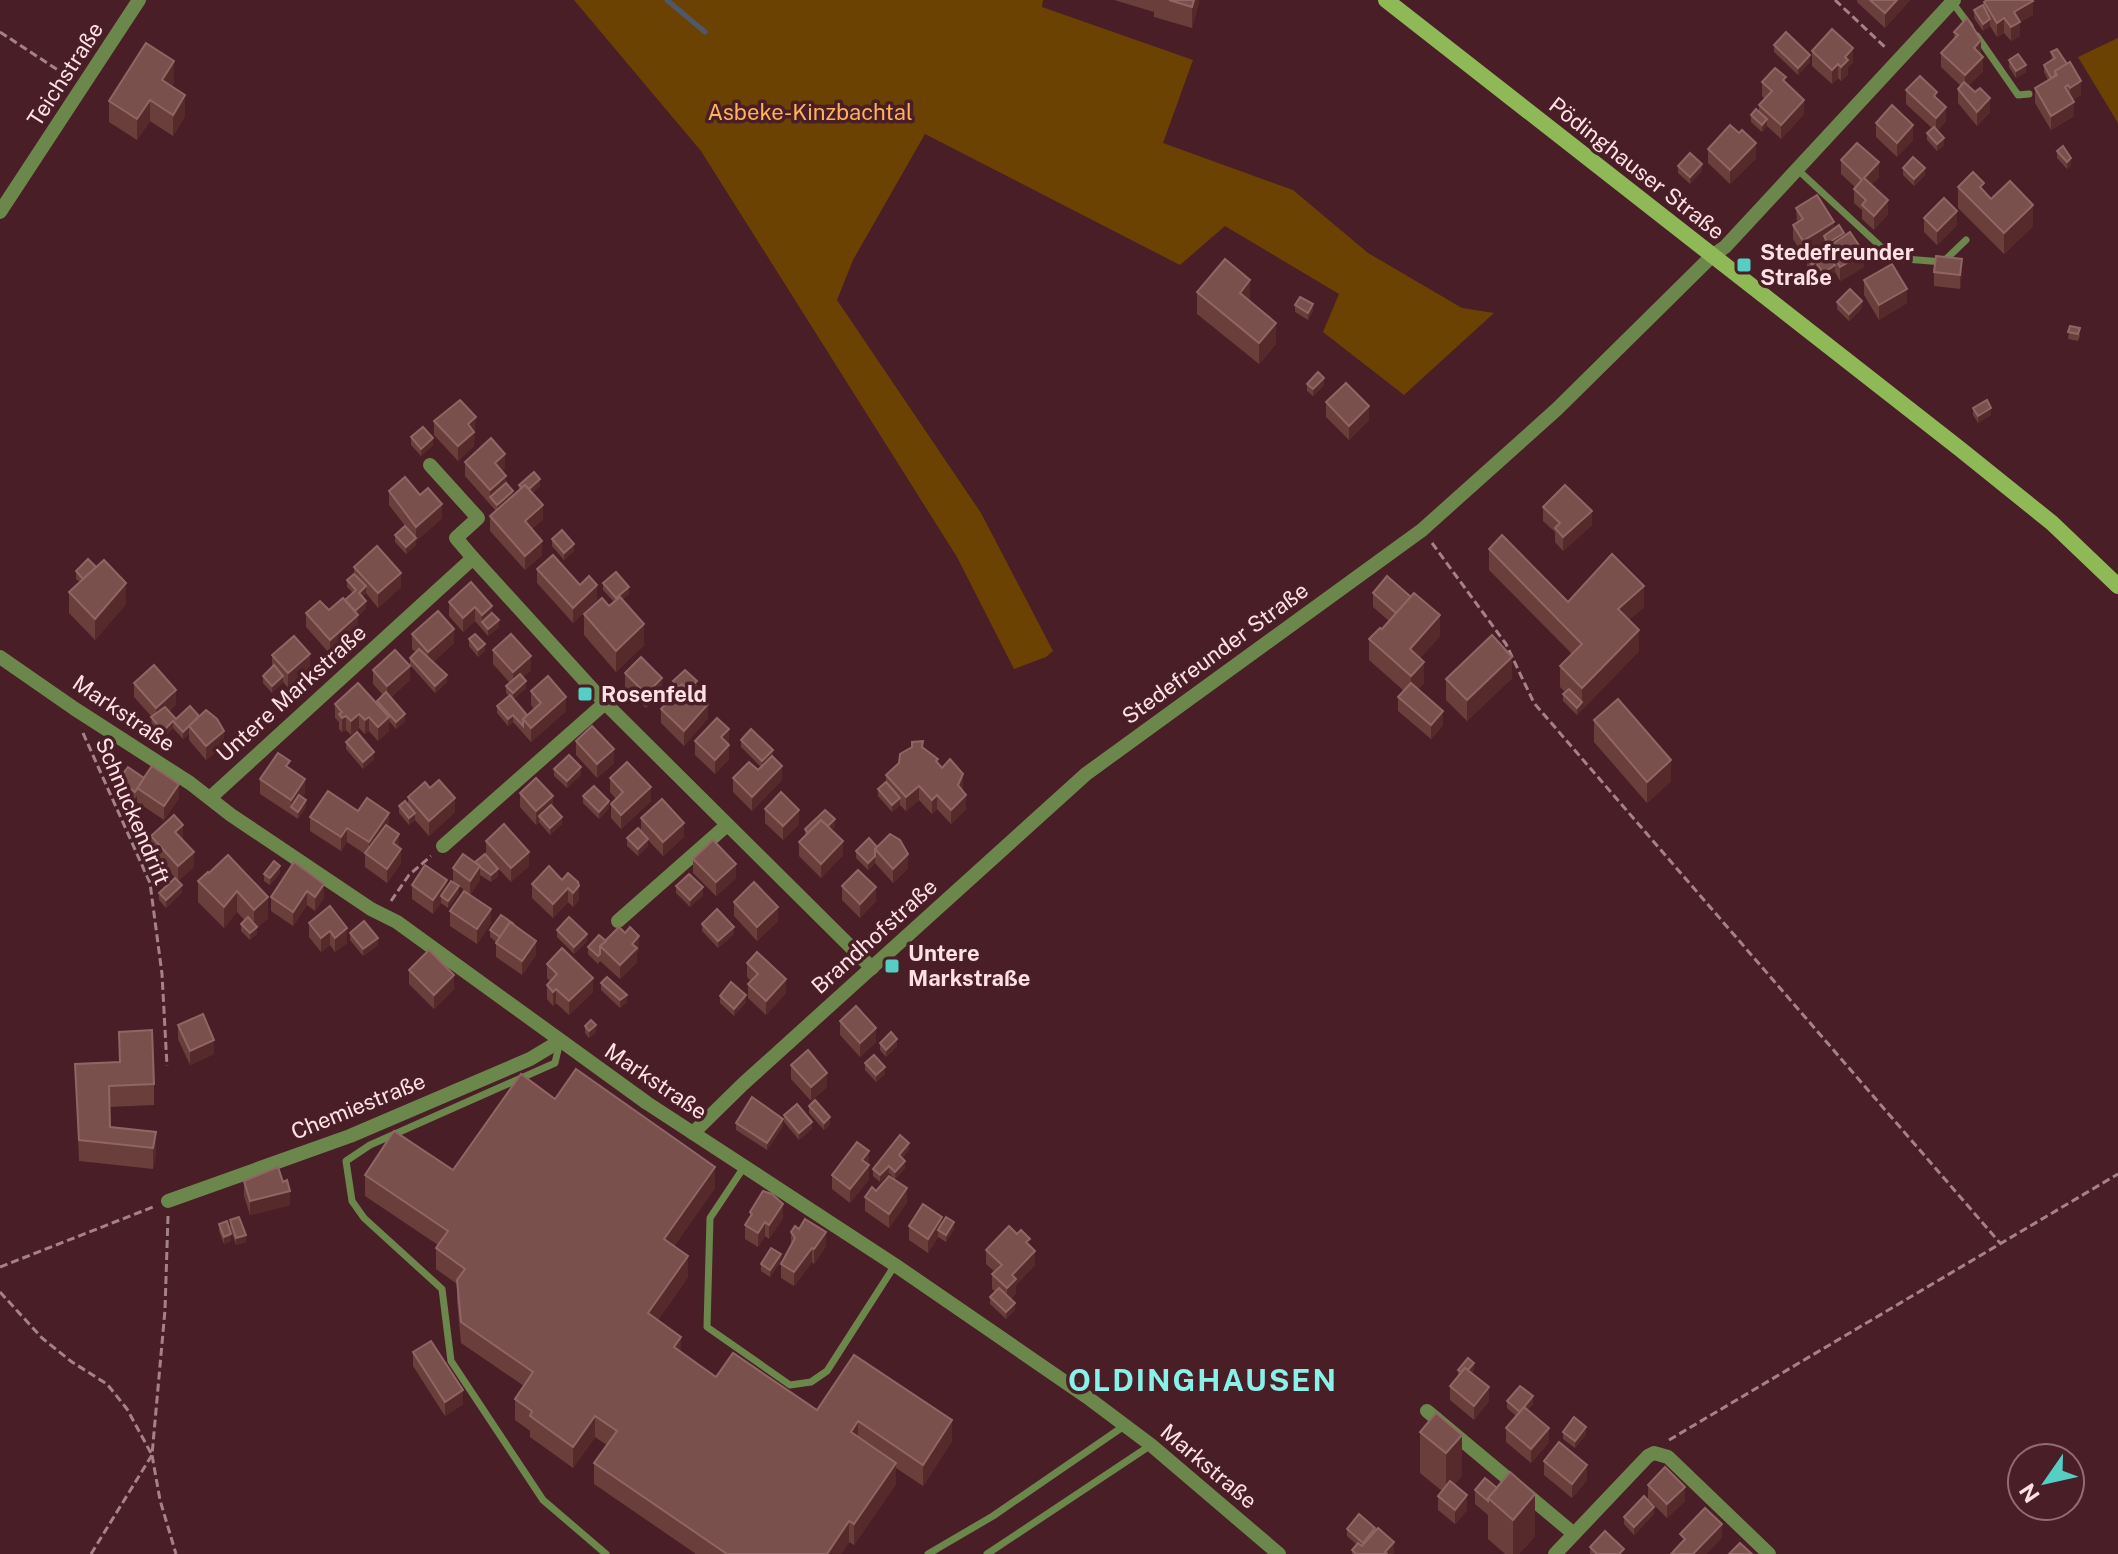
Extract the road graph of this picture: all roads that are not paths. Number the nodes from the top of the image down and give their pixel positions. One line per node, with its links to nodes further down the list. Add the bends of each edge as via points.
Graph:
1 (139, 0): 6 (street, Teichstraße)
2 (1386, 0): 8 (street, Pödinghauser Straße)
3 (1953, 1): 4 (lane, via 2018,95); 5 (street, Stedefreunder Straße)
4 (2029, 94)
5 (1798, 170): 7 (lane, via 1893,258 1943,262); 8 (street, Stedefreunder Straße)
6 (0, 212)
7 (1966, 240)
8 (1713, 255): 11 (street, Pödinghauser Straße, via 2025,501); 14 (street, Stedefreunder Straße, via 1557,409 1422,530)
9 (430, 465): 10 (street, via 478,518 456,538)
10 (473, 558): 13 (street); 15 (street, Untere Markstraße)
11 (2118, 586)
12 (0, 657): 15 (street, Markstraße)
13 (605, 703): 16 (street); 17 (street)
14 (1086, 774): 19 (street, Brandhofstraße)
15 (211, 797): 20 (street, Markstraße, via 397,922)
16 (727, 825): 18 (street); 19 (street)
17 (443, 846)
18 (618, 921)
19 (872, 968): 21 (street, Brandhofstraße)
20 (560, 1041): 21 (street, Markstraße); 23 (street, Chemiestraße, via 530,1059 350,1136); 29 (lane, via 555,1063 370,1145 346,1161 352,1201 364,1218 442,1289 451,1361 543,1500)
21 (693, 1133): 22 (street, Markstraße)
22 (745, 1166): 24 (street, Markstraße); 24 (lane, via 710,1218 707,1327 790,1385 811,1382 827,1371)
23 (168, 1201)
24 (895, 1265): 26 (street, Markstraße)
25 (1427, 1411): 28 (street)
26 (1125, 1425): 27 (street, Markstraße); 30 (lane)
27 (1151, 1445): 31 (lane); 32 (street, Markstraße)
28 (1574, 1534): 33 (street); 34 (street, via 1654,1453 1668,1457)
29 (606, 1554)
30 (928, 1554)
31 (987, 1554)
32 (1279, 1554)
33 (1555, 1554)
34 (1769, 1554)

